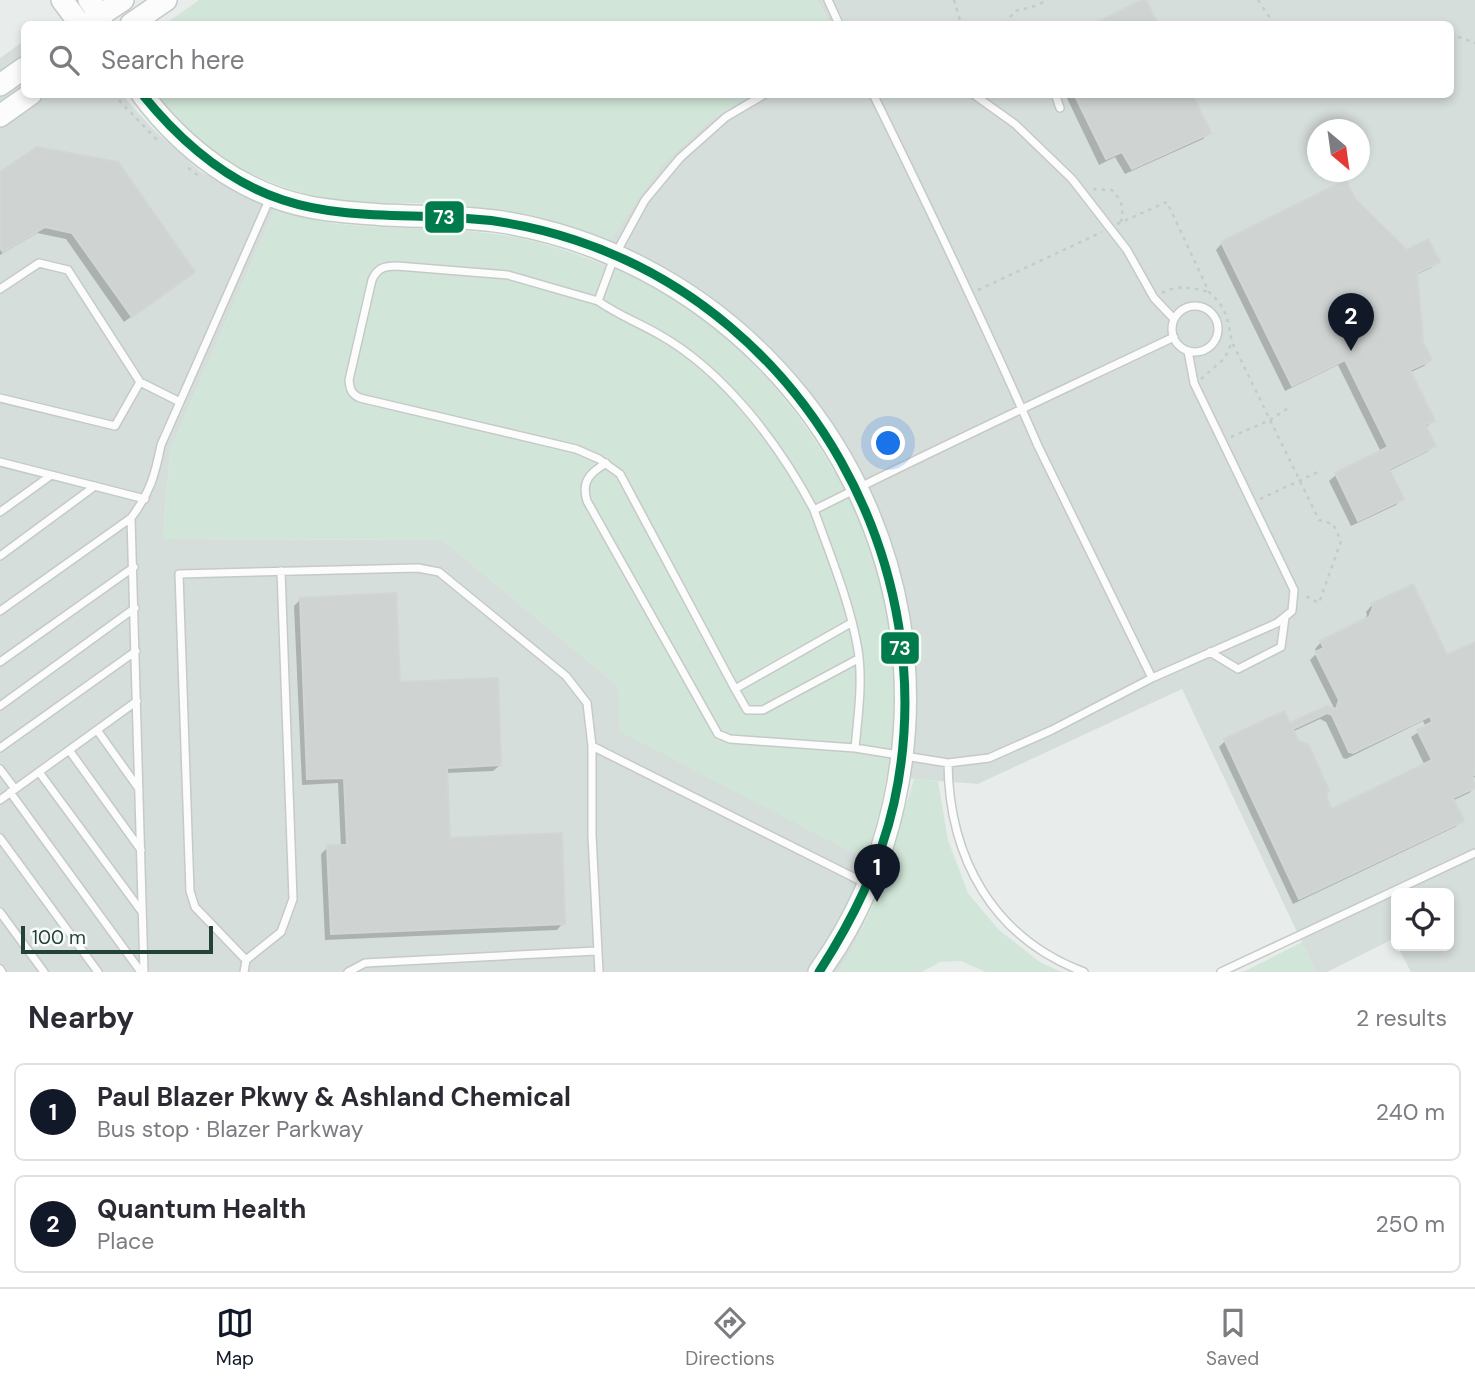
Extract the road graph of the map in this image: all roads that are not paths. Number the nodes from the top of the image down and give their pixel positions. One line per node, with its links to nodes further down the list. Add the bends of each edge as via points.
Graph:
1 (62, 0): 6 (street)
2 (122, 0): 5 (street)
3 (166, 0): 7 (street)
4 (828, 0): 8 (lane)
5 (95, 16)
6 (78, 21)
7 (135, 21)
8 (838, 21)
9 (21, 70): 10 (street)
10 (0, 85)
11 (25, 98): 18 (street)
12 (145, 98): 19 (street, via 165,124 200,155)
13 (758, 98): 20 (lane, via 726,117 680,158 645,200)
14 (875, 98): 29 (lane)
15 (979, 98): 23 (lane, via 1015,124 1073,179 1127,250 1154,298)
16 (1056, 98): 17 (lane)
17 (1060, 108)
18 (0, 116)
19 (271, 197): 20 (street, via 341,212 502,222 549,231); 28 (lane)
20 (615, 255): 22 (lane); 35 (street, via 713,311 755,348 811,411)
21 (0, 289): 26 (lane, via 38,262 68,270)
22 (598, 302): 31 (lane, via 508,275 383,268 372,280 349,380 359,398 576,449); 37 (lane, via 660,335 710,371 792,469)
23 (1174, 319): 24 (lane); 25 (lane, via 1184,308 1199,306 1216,318 1219,332 1211,346)
24 (1174, 337): 25 (lane); 29 (lane)
25 (1188, 351): 45 (lane, via 1194,383 1294,590 1292,611)
26 (140, 382): 27 (lane, via 115,426); 28 (lane)
27 (0, 398)
28 (180, 402): 36 (lane)
29 (1022, 410): 35 (lane); 51 (lane)
30 (4, 463): 32 (lane); 33 (lane)
31 (606, 463): 52 (lane, via 620,474); 58 (lane, via 586,481 587,501 718,734 730,739)
32 (0, 470)
33 (50, 476): 34 (lane); 38 (lane)
34 (95, 486): 36 (lane); 40 (lane)
35 (858, 488): 37 (lane); 60 (street, via 883,552 902,637 906,697)
36 (145, 499): 39 (lane)
37 (814, 510): 46 (lane)
38 (0, 512)
39 (131, 517): 41 (lane); 44 (lane)
40 (0, 556)
41 (134, 567): 43 (lane); 50 (lane)
42 (281, 571): 56 (lane, via 418,568 439,572 566,676 587,703); 74 (lane, via 293,899 281,932); 74 (lane, via 179,574 190,891 195,907)
43 (135, 608): 47 (lane); 54 (lane)
44 (0, 611)
45 (1285, 617): 48 (lane); 48 (lane, via 1281,647 1238,669)
46 (851, 623): 49 (lane); 52 (lane)
47 (136, 651): 53 (lane); 57 (lane)
48 (1210, 652): 51 (lane)
49 (858, 659): 52 (lane, via 763,710 747,710); 58 (lane)
50 (0, 662)
51 (1152, 678): 61 (lane, via 989,758)
52 (735, 689)
53 (137, 701): 55 (lane); 64 (lane)
54 (0, 706)
55 (97, 730): 59 (lane); 64 (lane)
56 (592, 746): 70 (lane); 73 (lane)
57 (0, 748)
58 (855, 748): 60 (lane)
59 (69, 750): 63 (lane); 68 (lane)
60 (902, 755): 61 (lane); 70 (street, via 893,810)
61 (948, 763): 82 (lane, via 954,820 975,883 1028,943)
62 (0, 769): 65 (lane)
63 (39, 772): 65 (lane); 72 (lane)
64 (139, 790): 68 (lane)
65 (13, 791): 66 (lane); 77 (lane)
66 (0, 800)
67 (0, 838): 76 (lane)
68 (141, 850): 72 (lane)
69 (1475, 853): 83 (lane)
70 (868, 885): 81 (street)
71 (0, 912): 75 (lane)
72 (143, 913): 77 (lane)
73 (596, 951): 79 (lane, via 365,963); 80 (lane)
74 (246, 960): 78 (lane)
75 (44, 972)
76 (98, 972)
77 (142, 972)
78 (244, 972)
79 (348, 972)
80 (599, 972)
81 (819, 972)
82 (1084, 972)
83 (1221, 972)

